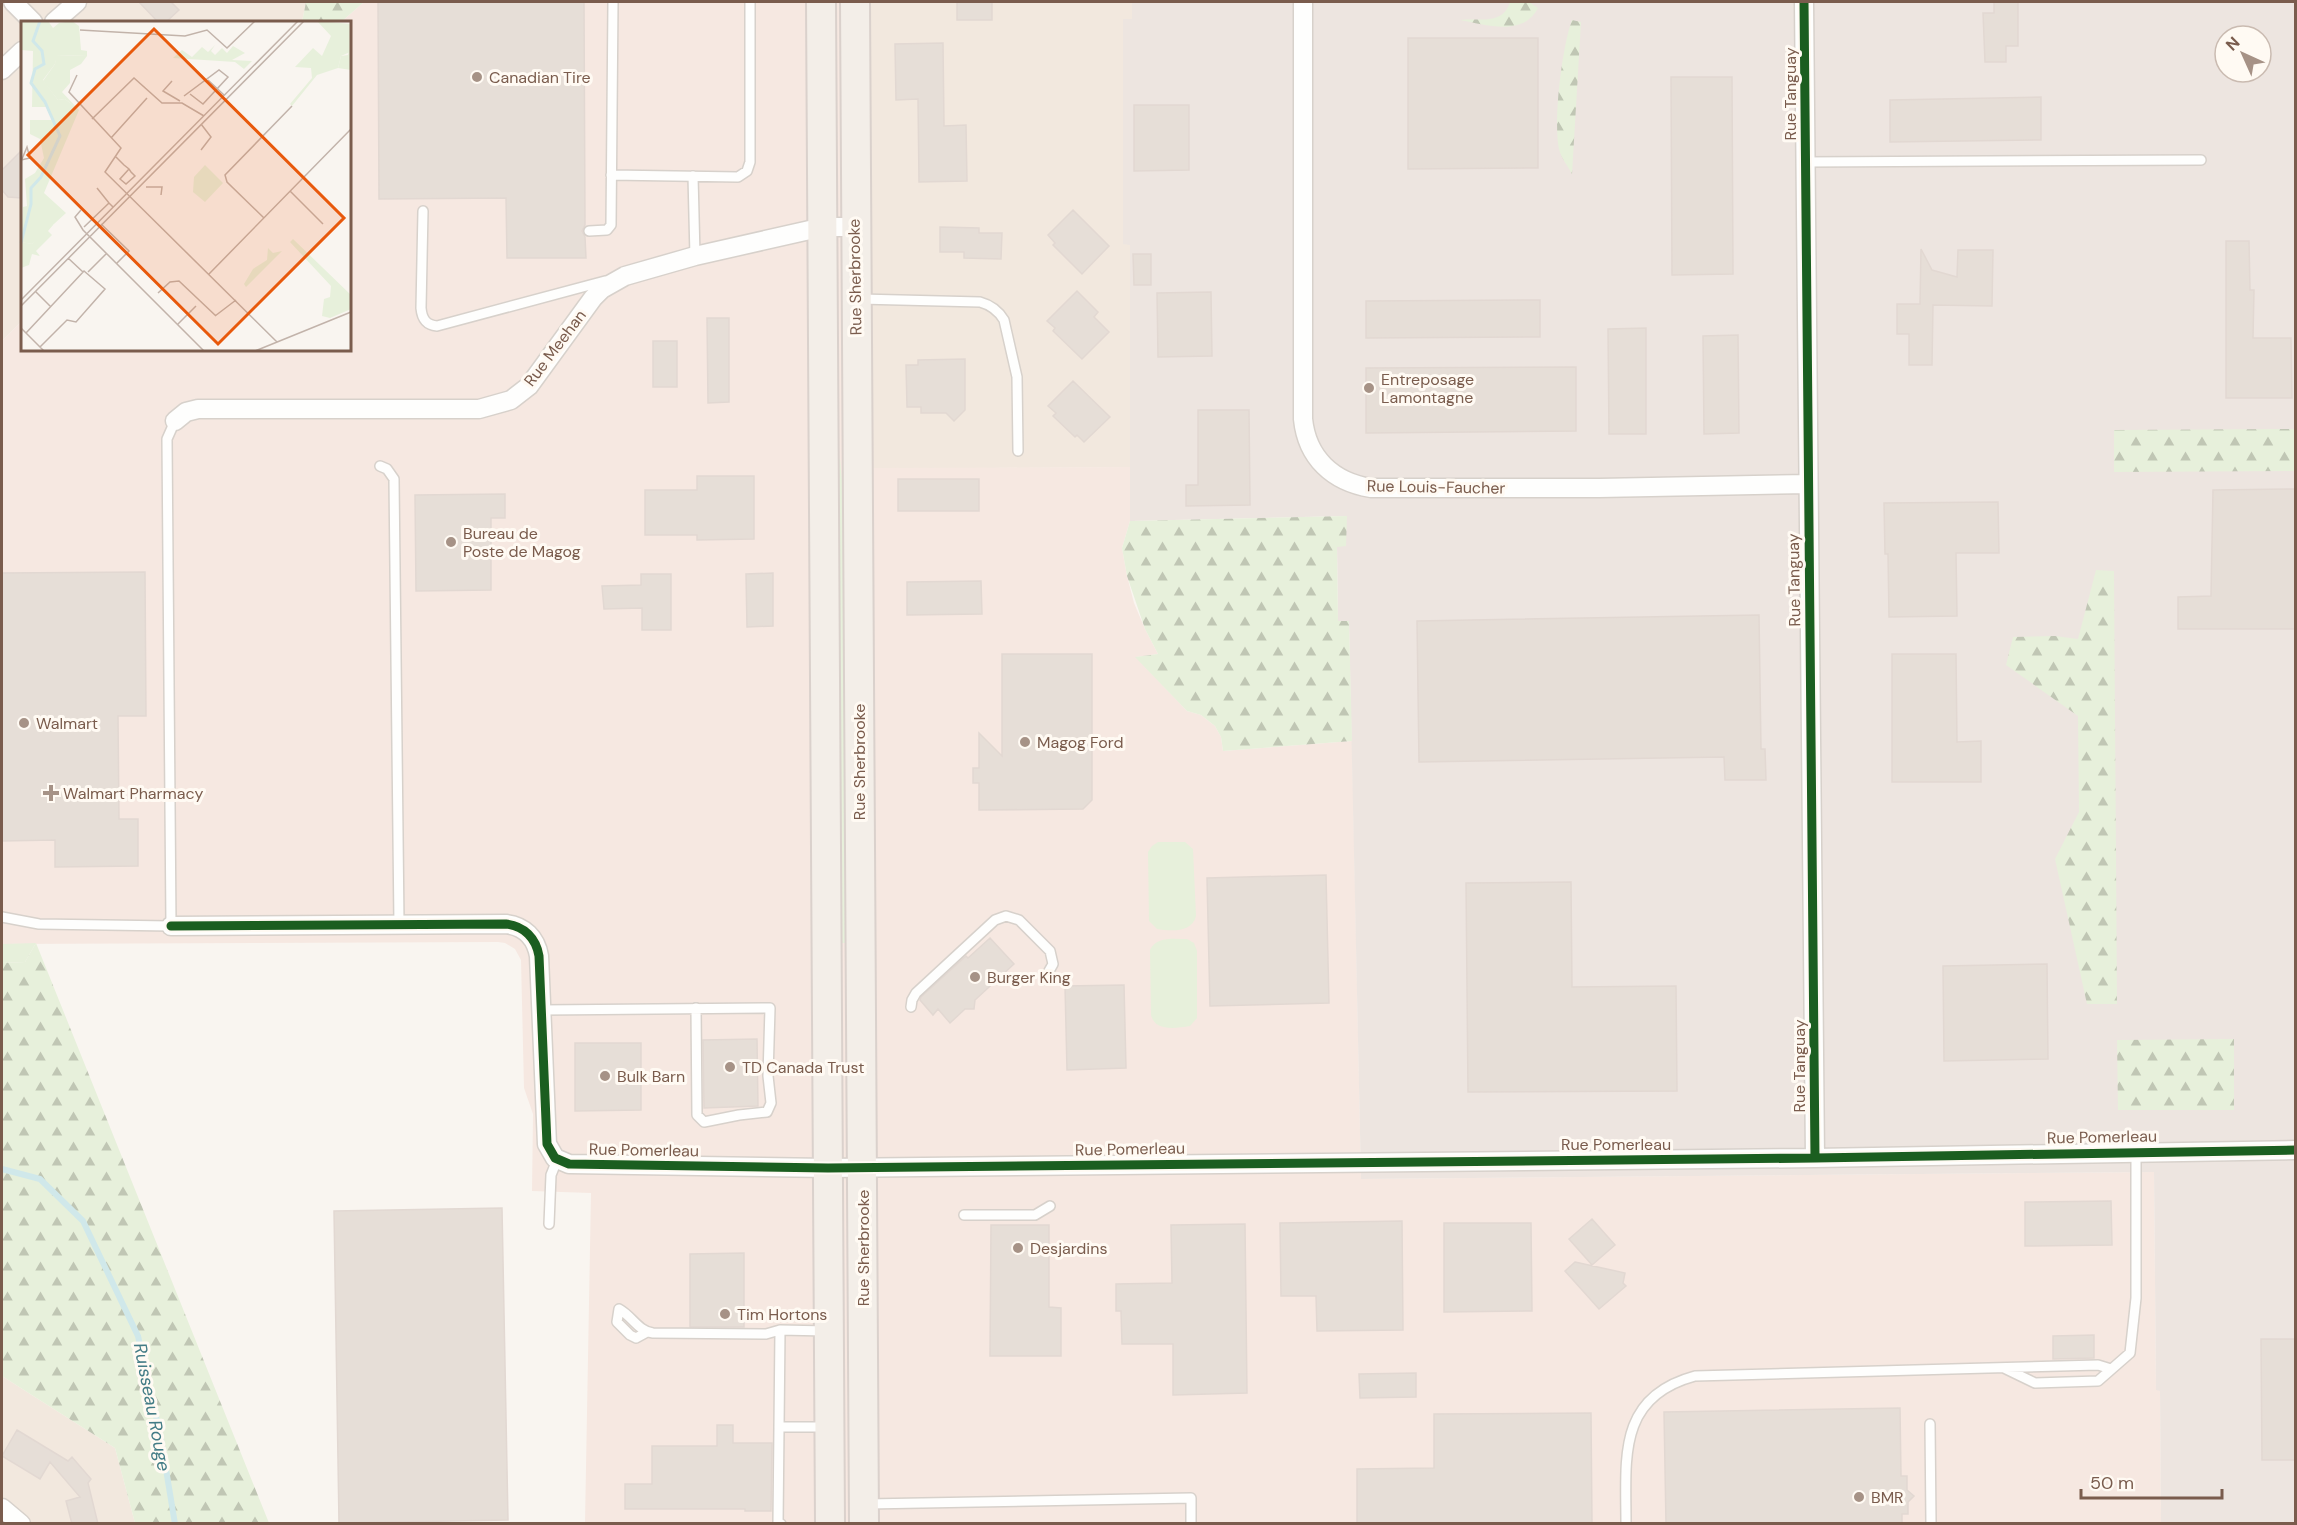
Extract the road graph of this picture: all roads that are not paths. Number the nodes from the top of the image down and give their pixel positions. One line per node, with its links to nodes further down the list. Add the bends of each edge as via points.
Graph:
1 (13, 2): 9 (street)
2 (77, 2): 10 (street)
3 (613, 2): 15 (lane)
4 (750, 2): 16 (lane, via 750,167 738,177)
5 (821, 2): 18 (main road, Rue Sherbrooke)
6 (855, 2): 19 (main road, Rue Sherbrooke)
7 (1303, 2): 27 (street, Rue Louis-Faucher, via 1303,419 1310,447 1323,466 1345,481 1371,488)
8 (1804, 2): 14 (street, Rue Tanguay)
9 (32, 21)
10 (55, 21)
11 (21, 52): 12 (street)
12 (2, 70)
13 (2201, 160): 14 (lane)
14 (1805, 162): 27 (street, Rue Tanguay)
15 (611, 175): 16 (lane); 20 (lane, via 610,228)
16 (693, 176): 21 (lane)
17 (423, 211): 22 (lane, via 422,315 430,325 444,325)
18 (823, 227): 19 (street, Rue Meehan); 21 (street, Rue Meehan); 40 (main road, Rue Sherbrooke)
19 (854, 228): 23 (main road, Rue Sherbrooke)
20 (589, 231)
21 (695, 256): 22 (street, Rue Meehan)
22 (625, 276): 24 (street, Rue Meehan, via 593,298 529,386 501,404 479,409 198,409)
23 (855, 299): 25 (lane, via 980,302 994,308 1004,320 1016,371); 39 (main road, Rue Sherbrooke)
24 (175, 421): 30 (lane, via 167,439)
25 (1018, 451)
26 (380, 466): 29 (lane, via 394,479)
27 (1808, 484): 37 (street, Rue Tanguay)
28 (2, 917): 30 (lane, via 39,924)
29 (399, 924): 30 (street); 34 (street, via 519,927 531,936 538,949)
30 (171, 926)
31 (1048, 971): 32 (lane, via 1053,964 1050,951 1020,920 1006,916 995,920 916,993)
32 (911, 1007)
33 (696, 1008): 33 (lane, via 770,1008 771,1107 767,1113 704,1122 697,1115); 34 (lane)
34 (542, 1010): 38 (street, via 547,1144)
35 (2295, 1150): 36 (street, Rue Pomerleau)
36 (2136, 1151): 37 (street, Rue Pomerleau); 48 (lane, via 2134,1332 2130,1353)
37 (1815, 1158): 39 (street, Rue Pomerleau)
38 (557, 1160): 40 (street, Rue Pomerleau, via 569,1164); 43 (lane, via 551,1175)
39 (862, 1167): 40 (street, Rue Pomerleau); 53 (main road, Rue Sherbrooke)
40 (828, 1168): 46 (main road, Rue Sherbrooke)
41 (1050, 1206): 42 (lane, via 1035,1215)
42 (964, 1215)
43 (549, 1224)
44 (619, 1309): 45 (lane, via 647,1332 766,1334)
45 (780, 1330): 46 (lane); 50 (lane)
46 (829, 1331): 51 (main road, Rue Sherbrooke)
47 (2002, 1367): 48 (lane, via 2098,1365); 48 (lane, via 2035,1383 2098,1382); 58 (lane, via 1695,1376 1665,1387 1641,1409 1628,1438)
48 (2111, 1369)
49 (1930, 1424): 59 (lane)
50 (779, 1427): 51 (lane); 55 (lane)
51 (830, 1427): 56 (main road, Rue Sherbrooke)
52 (2, 1508): 54 (street)
53 (864, 1514): 57 (lane, via 1191,1498)
54 (21, 1524)
55 (781, 1524)
56 (830, 1524)
57 (1191, 1524)
58 (1626, 1524)
59 (1931, 1524)

